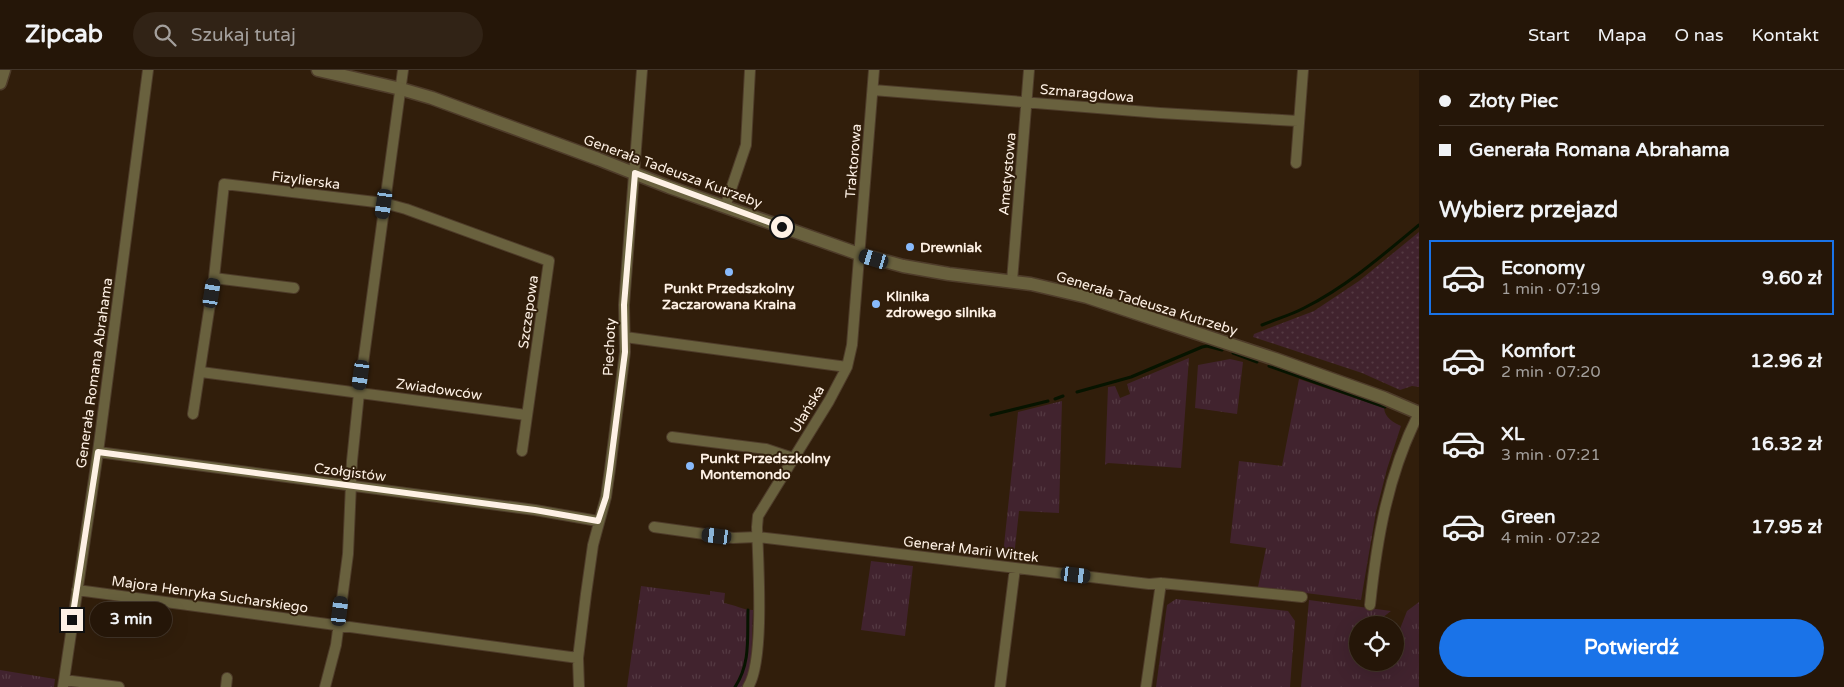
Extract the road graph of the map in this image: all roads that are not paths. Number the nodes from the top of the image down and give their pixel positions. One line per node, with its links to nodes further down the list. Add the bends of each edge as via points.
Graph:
1 (4, 70): 10 (street)
2 (148, 70): 32 (street, Generała Romana Abrahama)
3 (318, 70): 11 (street, Generała Tadeusza Kutrzeby)
4 (403, 70): 11 (street)
5 (642, 70): 16 (street, Piechoty)
6 (750, 70): 18 (street, via 746,145)
7 (874, 70): 12 (street, Traktorowa)
8 (1029, 70): 13 (street, Ametystowa)
9 (1303, 70): 14 (street)
10 (0, 83)
11 (401, 89): 16 (street, Generała Tadeusza Kutrzeby); 17 (street)
12 (873, 90): 13 (street, Szmaragdowa); 19 (street, Traktorowa)
13 (1027, 102): 14 (street, Szmaragdowa); 21 (street, Ametystowa)
14 (1298, 121): 15 (street)
15 (1296, 163)
16 (635, 173): 18 (street, Generała Tadeusza Kutrzeby); 23 (street, Piechoty, via 624,305)
17 (384, 204): 20 (street, Fizylierska, via 224,184); 26 (street); 29 (street, Szczepowa, via 549,261)
18 (725, 207): 19 (street, Generała Tadeusza Kutrzeby)
19 (859, 254): 21 (street, Generała Tadeusza Kutrzeby, via 929,271); 24 (street, Ułańska, via 852,345)
20 (214, 278): 22 (street); 25 (street)
21 (1012, 281): 27 (street, Generała Tadeusza Kutrzeby, via 1087,297 1145,315 1333,379)
22 (294, 288)
23 (625, 337): 24 (street); 35 (street, Piechoty, via 606,497)
24 (847, 367): 33 (street, Ułańska)
25 (201, 372): 26 (street, Zwiadowców); 28 (street)
26 (359, 392): 29 (street, Zwiadowców); 34 (street)
27 (1419, 413): 42 (street, via 1403,447 1385,504)
28 (194, 414)
29 (526, 415): 31 (street, Szczepowa)
30 (672, 437): 33 (street, via 766,449)
31 (522, 451)
32 (98, 452): 34 (street, Czołgistów); 40 (street, Generała Romana Abrahama)
33 (793, 458): 37 (street, Ułańska, via 758,516)
34 (352, 487): 35 (street, Czołgistów, via 526,508); 43 (street, via 348,554)
35 (598, 521): 44 (street, Piechoty)
36 (654, 528): 37 (street, Generał Marii Wittek, via 733,538)
37 (757, 537): 38 (street, Generał Marii Wittek); 49 (street, Ułańska, via 757,663)
38 (1015, 568): 39 (street, Generał Marii Wittek); 50 (street)
39 (1161, 583): 41 (street, Generał Marii Wittek); 51 (street)
40 (77, 590): 43 (street, Majora Henryka Sucharskiego); 45 (street, Generała Romana Abrahama)
41 (1302, 596)
42 (1370, 605)
43 (338, 625): 44 (street, Majora Henryka Sucharskiego); 47 (street)
44 (578, 658): 48 (street, Piechoty)
45 (63, 683): 46 (street)
46 (120, 687)
47 (325, 687)
48 (579, 687)
49 (748, 687)
50 (1000, 687)
51 (1146, 687)

